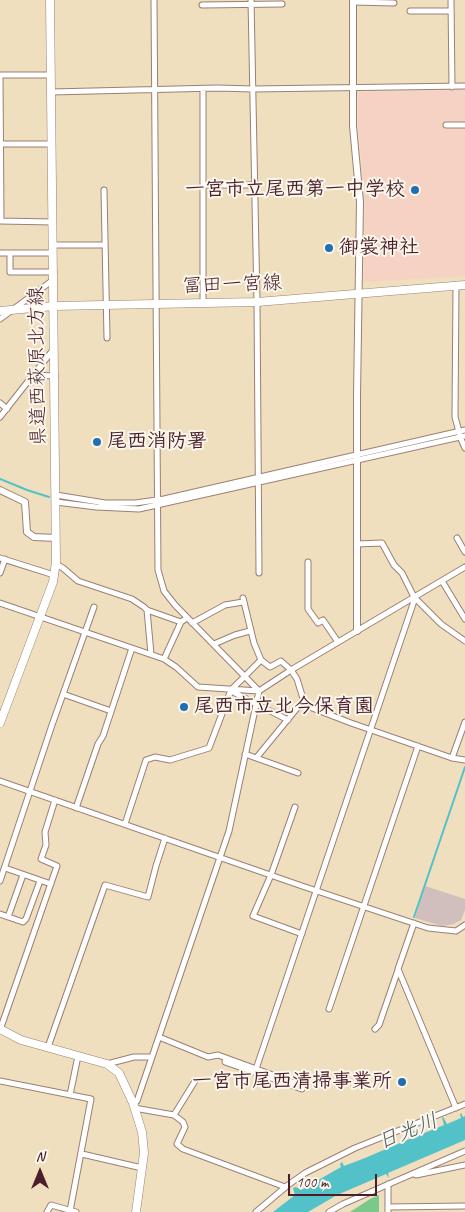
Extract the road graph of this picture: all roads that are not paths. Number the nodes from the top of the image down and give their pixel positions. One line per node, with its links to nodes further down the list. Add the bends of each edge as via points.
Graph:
1 (50, 0): 12 (main road, 県道西萩原北方線)
2 (154, 0): 18 (street)
3 (451, 0): 10 (street)
4 (353, 1): 6 (street); 15 (street)
5 (251, 2): 7 (street); 8 (street); 17 (street)
6 (394, 3)
7 (282, 4)
8 (202, 5)
9 (410, 11): 10 (street)
10 (451, 11): 14 (street)
11 (0, 75): 12 (street); 22 (street)
12 (50, 75): 19 (main road, 県道西萩原北方線)
13 (465, 86): 14 (street)
14 (452, 87): 15 (street)
15 (353, 88): 17 (street); 37 (street, via 360,202)
16 (203, 89): 17 (street); 18 (street); 24 (street)
17 (253, 89): 25 (street)
18 (154, 91): 19 (street); 40 (street)
19 (50, 92): 23 (main road, 県道西萩原北方線)
20 (446, 125): 21 (street)
21 (465, 125)
22 (1, 144): 23 (street); 27 (street)
23 (51, 144): 28 (main road, 県道西萩原北方線)
24 (203, 185): 25 (street); 39 (street)
25 (254, 185): 38 (street)
26 (104, 190): 30 (street)
27 (1, 221): 28 (street)
28 (53, 222): 29 (main road, 県道西萩原北方線)
29 (53, 245): 30 (street); 33 (main road, 県道西萩原北方線)
30 (105, 245): 41 (street)
31 (0, 253): 32 (street)
32 (10, 253): 33 (street); 34 (street, via 10,272)
33 (53, 253): 34 (main road, 県道西萩原北方線)
34 (54, 276): 42 (main road, 県道西萩原北方線); 43 (street)
35 (465, 285): 36 (main road, 冨田一宮線)
36 (456, 286): 37 (main road, 冨田一宮線); 54 (street, via 455,416)
37 (359, 293): 38 (main road, 冨田一宮線); 56 (street)
38 (256, 302): 39 (main road, 冨田一宮線); 57 (street)
39 (203, 303): 40 (main road, 冨田一宮線)
40 (156, 304): 41 (main road, 冨田一宮線); 60 (street)
41 (107, 305): 42 (main road, 冨田一宮線); 46 (street)
42 (54, 306): 43 (main road, 冨田一宮線); 47 (main road, 県道西萩原北方線)
43 (13, 310): 44 (main road, 冨田一宮線); 45 (street)
44 (0, 312)
45 (0, 319)
46 (107, 338)
47 (54, 348): 48 (street); 49 (main road, 県道西萩原北方線)
48 (34, 375): 49 (street); 51 (street)
49 (55, 376): 59 (main road, 県道西萩原北方線)
50 (0, 403): 51 (street)
51 (7, 408): 52 (street)
52 (0, 417)
53 (465, 430): 54 (street)
54 (460, 435): 55 (street); 56 (street)
55 (465, 448)
56 (357, 458): 57 (street); 63 (street)
57 (257, 481): 60 (street); 70 (street)
58 (0, 490): 61 (street, via 26,502 27,532 34,537)
59 (56, 499): 60 (street, via 124,509 139,509); 61 (main road, 県道西萩原北方線)
60 (158, 503): 78 (street, via 158,570 164,591)
61 (56, 538): 67 (main road, 県道西萩原北方線)
62 (457, 538): 64 (street)
63 (357, 544): 73 (street, via 382,543); 83 (street)
64 (465, 552)
65 (2, 559): 69 (street); 71 (street)
66 (308, 562): 86 (street, via 308,609 318,623 323,620)
67 (56, 564): 71 (main road, 県道西萩原北方線); 76 (street, via 78,581 132,599)
68 (465, 567): 72 (street)
69 (0, 573)
70 (259, 573)
71 (54, 575): 77 (main road, 県道西萩原北方線)
72 (442, 581): 73 (street); 79 (street)
73 (415, 597): 83 (street); 85 (street, via 441,624); 103 (street)
74 (0, 603): 77 (street)
75 (94, 607): 84 (street)
76 (147, 610): 80 (street); 89 (street)
77 (39, 617): 84 (street); 102 (main road, 県道西萩原北方線)
78 (187, 618): 80 (street); 81 (street)
79 (465, 619)
80 (181, 622): 90 (street)
81 (192, 623): 82 (street, via 225,605 243,600); 87 (street)
82 (250, 631): 87 (street); 91 (street)
83 (357, 631): 86 (street)
84 (86, 632): 88 (street); 96 (street)
85 (465, 641)
86 (338, 642): 92 (street)
87 (214, 644): 93 (street)
88 (132, 648): 89 (street); 99 (street)
89 (150, 654): 90 (street)
90 (164, 659): 94 (street, via 198,687)
91 (261, 660): 92 (street, via 270,667 280,661); 93 (street)
92 (292, 670): 95 (street); 98 (street)
93 (245, 676): 94 (street); 95 (street)
94 (231, 690): 95 (street); 97 (street); 115 (street, via 209,748 170,760 155,757 146,760)
95 (259, 692): 97 (street)
96 (63, 694): 99 (street); 111 (street)
97 (256, 702): 100 (street); 105 (street)
98 (304, 703): 100 (street); 103 (street)
99 (111, 711): 114 (street)
100 (288, 720): 106 (street)
101 (465, 722): 107 (street)
102 (0, 723)
103 (371, 730): 104 (street); 124 (street)
104 (418, 746): 107 (street); 125 (street)
105 (245, 754): 106 (street); 117 (street, via 234,814)
106 (257, 757): 109 (street)
107 (452, 758): 108 (street)
108 (465, 760)
109 (298, 773)
110 (0, 781): 111 (street)
111 (30, 792): 112 (street); 118 (street)
112 (55, 800): 114 (street); 123 (street, via 41,859 57,866)
113 (295, 807): 120 (street)
114 (76, 808): 115 (street)
115 (125, 824): 116 (street)
116 (166, 838): 117 (street); 136 (street, via 148,897 105,885)
117 (220, 857): 120 (street); 135 (street)
118 (4, 868): 119 (street); 121 (street)
119 (23, 875): 122 (street); 127 (street)
120 (270, 875): 124 (street); 130 (street, via 253,916)
121 (0, 881)
122 (40, 881): 123 (street); 127 (street, via 26,919 23,922)
123 (51, 884): 134 (street)
124 (316, 890): 125 (street); 130 (street)
125 (364, 906): 128 (street); 132 (street)
126 (0, 914): 127 (street)
127 (8, 916)
128 (414, 923): 129 (street, via 449,931); 131 (street)
129 (465, 925)
130 (302, 934): 140 (street)
131 (398, 970): 133 (street); 146 (street)
132 (329, 1009)
133 (375, 1029)
134 (0, 1030): 136 (main road)
135 (159, 1037): 138 (street); 140 (street, via 208,1057 218,1055)
136 (48, 1047): 137 (main road)
137 (78, 1056): 139 (main road); 143 (street)
138 (152, 1058): 139 (street, via 134,1057); 145 (street)
139 (107, 1064): 145 (main road, via 119,1073)
140 (255, 1070): 140 (street, via 302,1086 302,1089)
141 (0, 1081): 143 (street)
142 (195, 1081): 147 (street)
143 (70, 1095): 149 (street, via 91,1099)
144 (465, 1104): 146 (street)
145 (133, 1106): 147 (street); 151 (main road, via 142,1132)
146 (456, 1108): 154 (street, via 355,1148 305,1172)
147 (174, 1115): 154 (street, via 185,1127 177,1144 179,1147)
148 (465, 1151): 152 (street)
149 (82, 1154): 151 (street); 157 (street)
150 (465, 1165): 152 (street)
151 (142, 1168): 159 (main road)
152 (413, 1173): 153 (street)
153 (388, 1184): 156 (street); 161 (street)
154 (285, 1187): 160 (street)
155 (465, 1206): 156 (street)
156 (388, 1210)
157 (73, 1211): 158 (street, via 51,1205)
158 (47, 1212)
159 (136, 1212)
160 (256, 1212)
161 (329, 1212)

